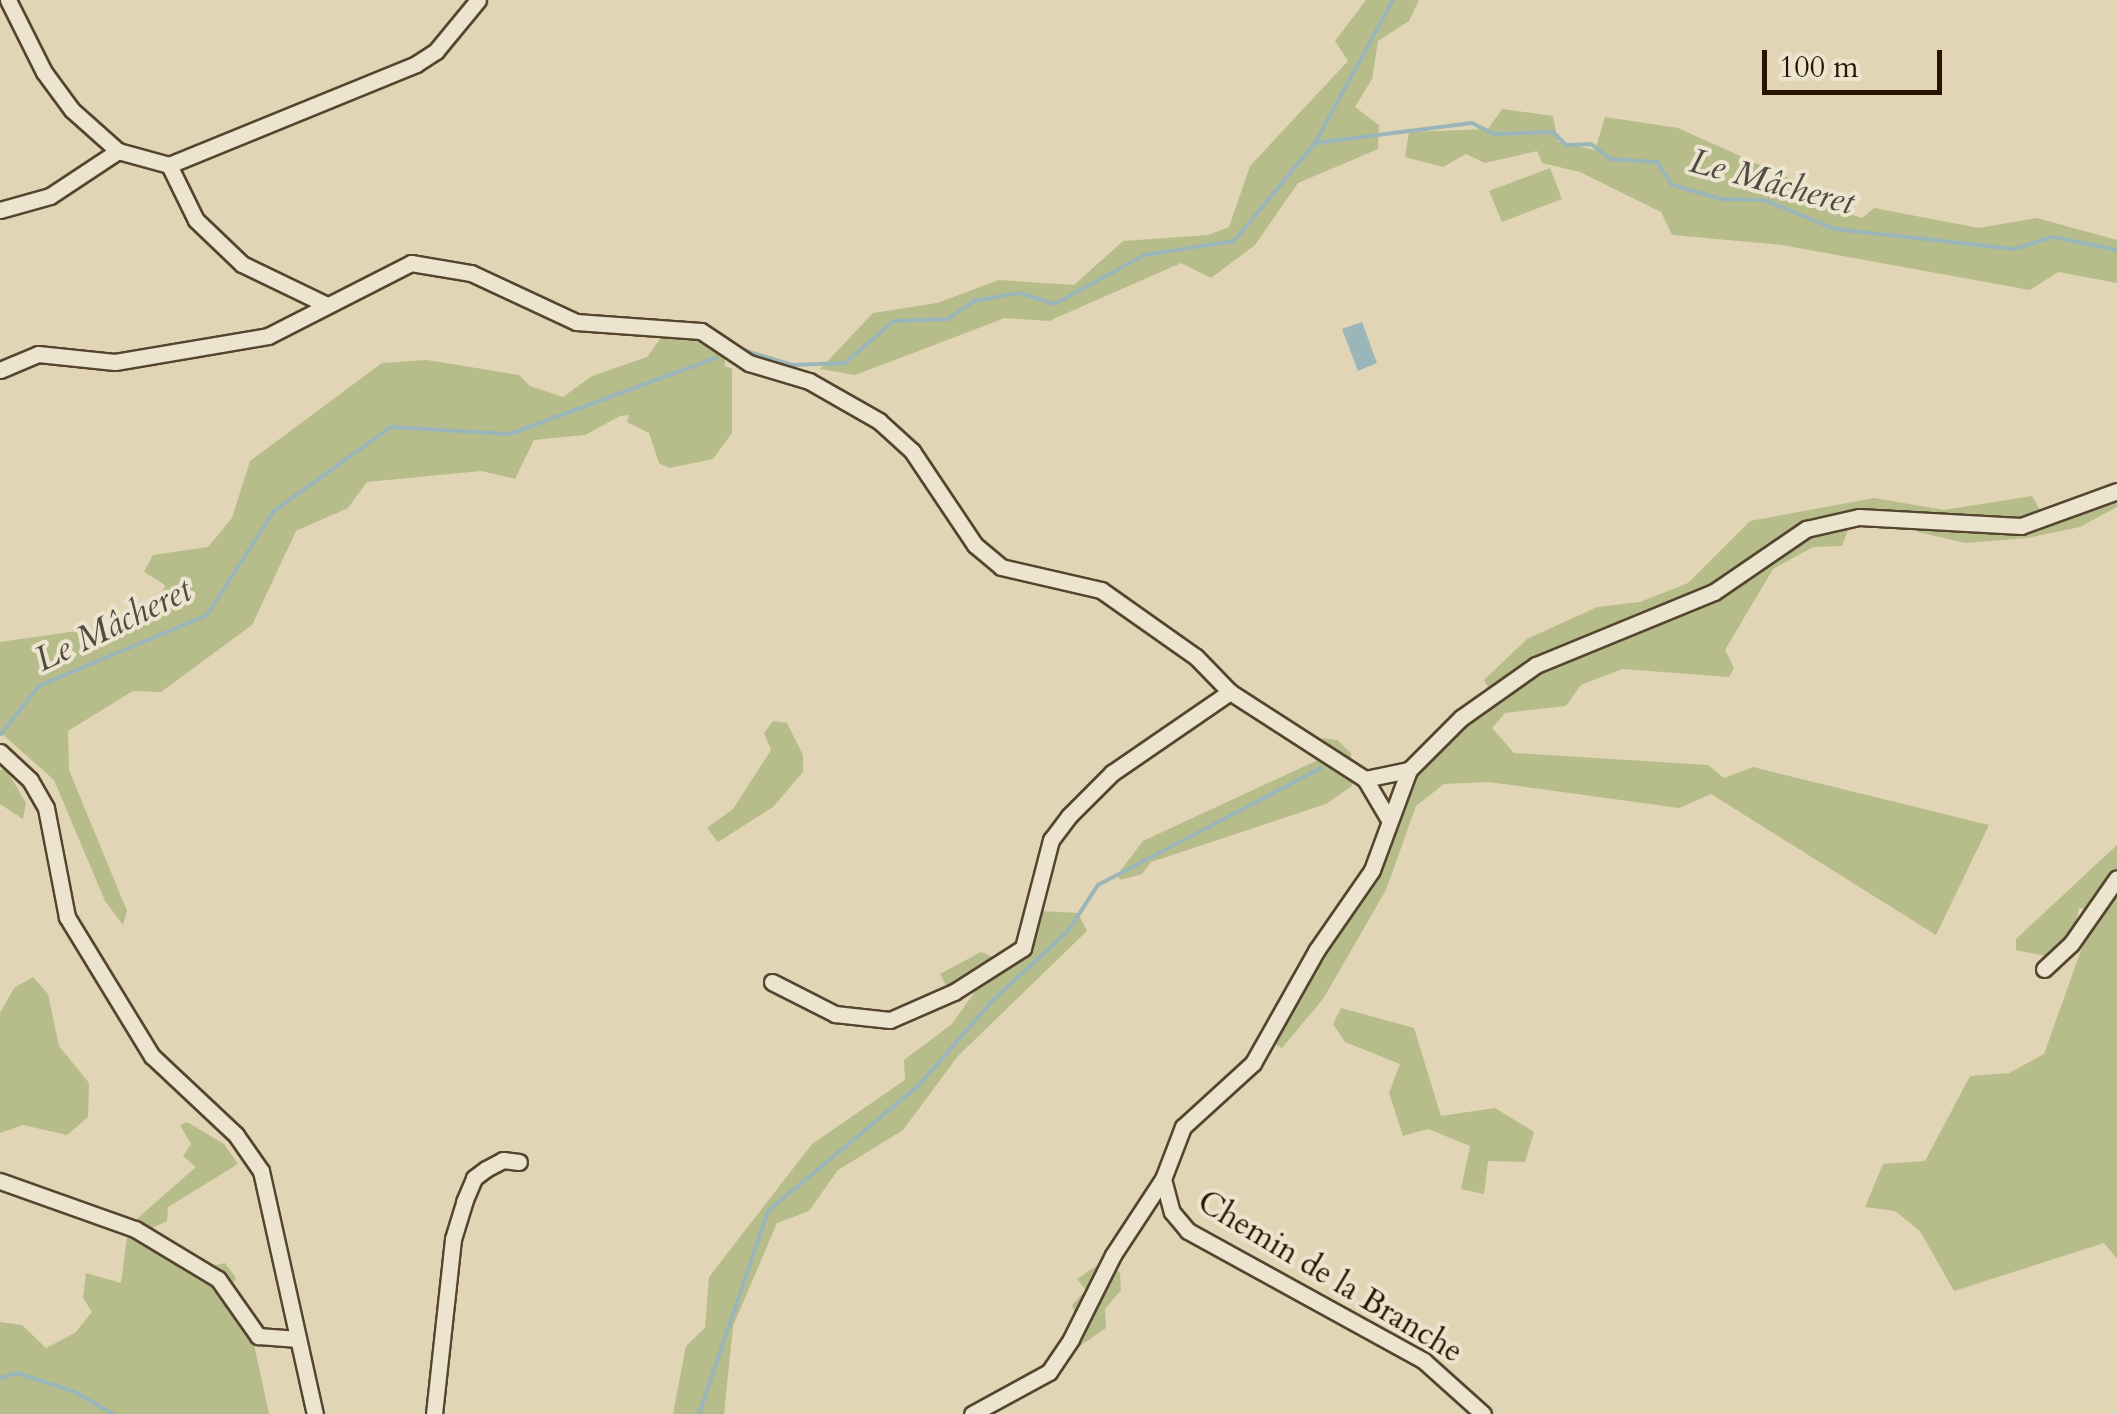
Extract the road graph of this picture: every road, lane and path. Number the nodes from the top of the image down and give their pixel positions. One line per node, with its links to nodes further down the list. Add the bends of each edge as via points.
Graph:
1 (8, 0): 3 (street, via 58,94)
2 (478, 0): 4 (street, via 436,51 416,64)
3 (118, 150): 4 (street); 5 (street, via 50,196)
4 (169, 165): 6 (street, via 196,220 229,253)
5 (0, 210)
6 (325, 304): 7 (street, via 286,329 249,340 115,362 38,354); 9 (street, via 411,262 433,261 576,322 701,331 749,362 810,381 879,421 912,450 975,545 1001,568 1102,590 1196,657)
7 (3, 363)
8 (2117, 491): 11 (street, via 2021,526 1859,517 1806,529 1714,592 1536,665 1461,718)
9 (1230, 692): 12 (street); 16 (street, via 1112,772 1069,816 1052,840 1024,948 954,992 890,1020 834,1014)
10 (0, 752): 20 (street, via 30,780 46,808 67,917 109,989 175,1085 236,1135 262,1171)
11 (1409, 770): 12 (street); 13 (street)
12 (1366, 779): 13 (street)
13 (1388, 818): 18 (street, via 1372,870 1316,950 1265,1046 1184,1127)
14 (2117, 878): 15 (street, via 2071,944)
15 (2044, 969)
16 (772, 982)
17 (520, 1162): 22 (street, via 486,1168 464,1202 453,1239)
18 (1162, 1178): 23 (street, via 1049,1372); 24 (street, Chemin de la Branche, via 1172,1212 1188,1231 1424,1362)
19 (0, 1181): 20 (street, via 135,1229 218,1279 258,1336)
20 (298, 1340): 21 (street)
21 (316, 1414)
22 (434, 1414)
23 (972, 1414)
24 (1482, 1414)

